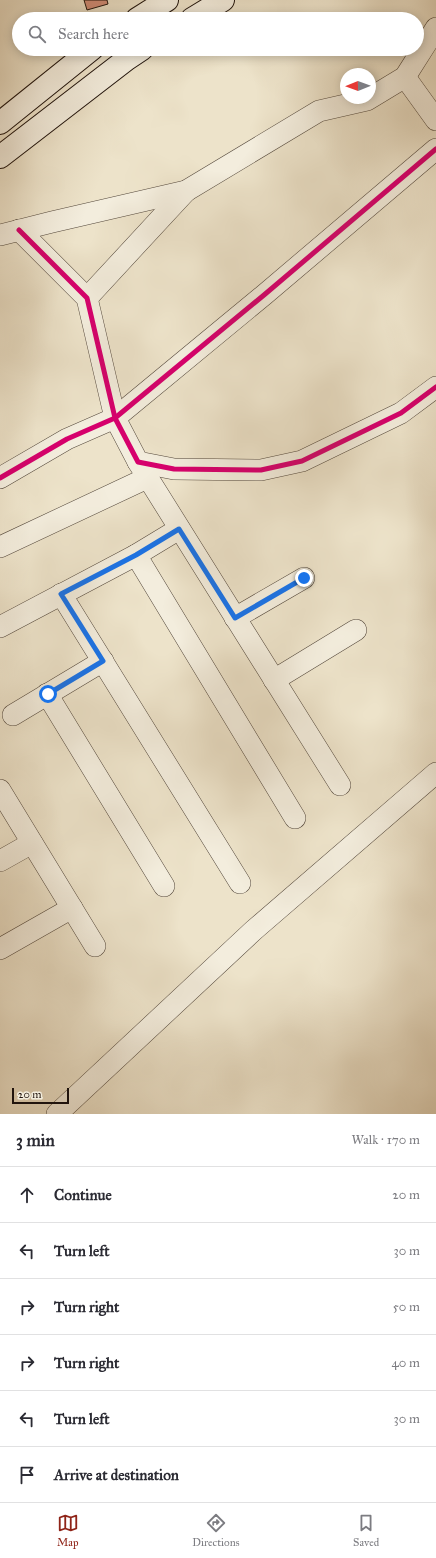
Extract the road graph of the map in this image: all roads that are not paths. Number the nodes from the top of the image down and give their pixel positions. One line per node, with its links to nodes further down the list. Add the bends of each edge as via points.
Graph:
1 (167, 0): 3 (main road)
2 (223, 0): 4 (main road)
3 (148, 12)
4 (203, 12)
5 (436, 28): 6 (street)
6 (424, 48)
7 (83, 56): 12 (main road)
8 (131, 56): 14 (main road)
9 (419, 56): 10 (street)
10 (406, 77): 11 (street); 15 (street, via 367,100 319,111)
11 (436, 120)
12 (0, 123)
13 (436, 150): 19 (street)
14 (0, 157)
15 (186, 191): 16 (street); 17 (street)
16 (10, 232): 17 (street)
17 (87, 298): 19 (street)
18 (436, 387): 20 (street, via 401,413 302,461 261,470)
19 (115, 418): 20 (street); 21 (street, via 67,439)
20 (142, 470): 22 (street); 23 (street)
21 (0, 478)
22 (179, 529): 24 (street); 27 (street)
23 (0, 547)
24 (136, 555): 26 (street); 37 (street)
25 (304, 578): 27 (street)
26 (61, 594): 28 (street); 30 (street)
27 (235, 618): 31 (street)
28 (0, 627)
29 (356, 630): 31 (street)
30 (103, 661): 32 (street); 40 (street)
31 (274, 680): 35 (street)
32 (48, 694): 33 (street); 41 (street)
33 (13, 715)
34 (436, 773): 45 (street, via 254,930)
35 (340, 785)
36 (0, 790): 38 (street)
37 (295, 818)
38 (32, 843): 39 (street); 42 (street)
39 (0, 861)
40 (240, 883)
41 (164, 886)
42 (72, 908): 43 (street); 44 (street)
43 (95, 946)
44 (0, 949)
45 (57, 1114)

